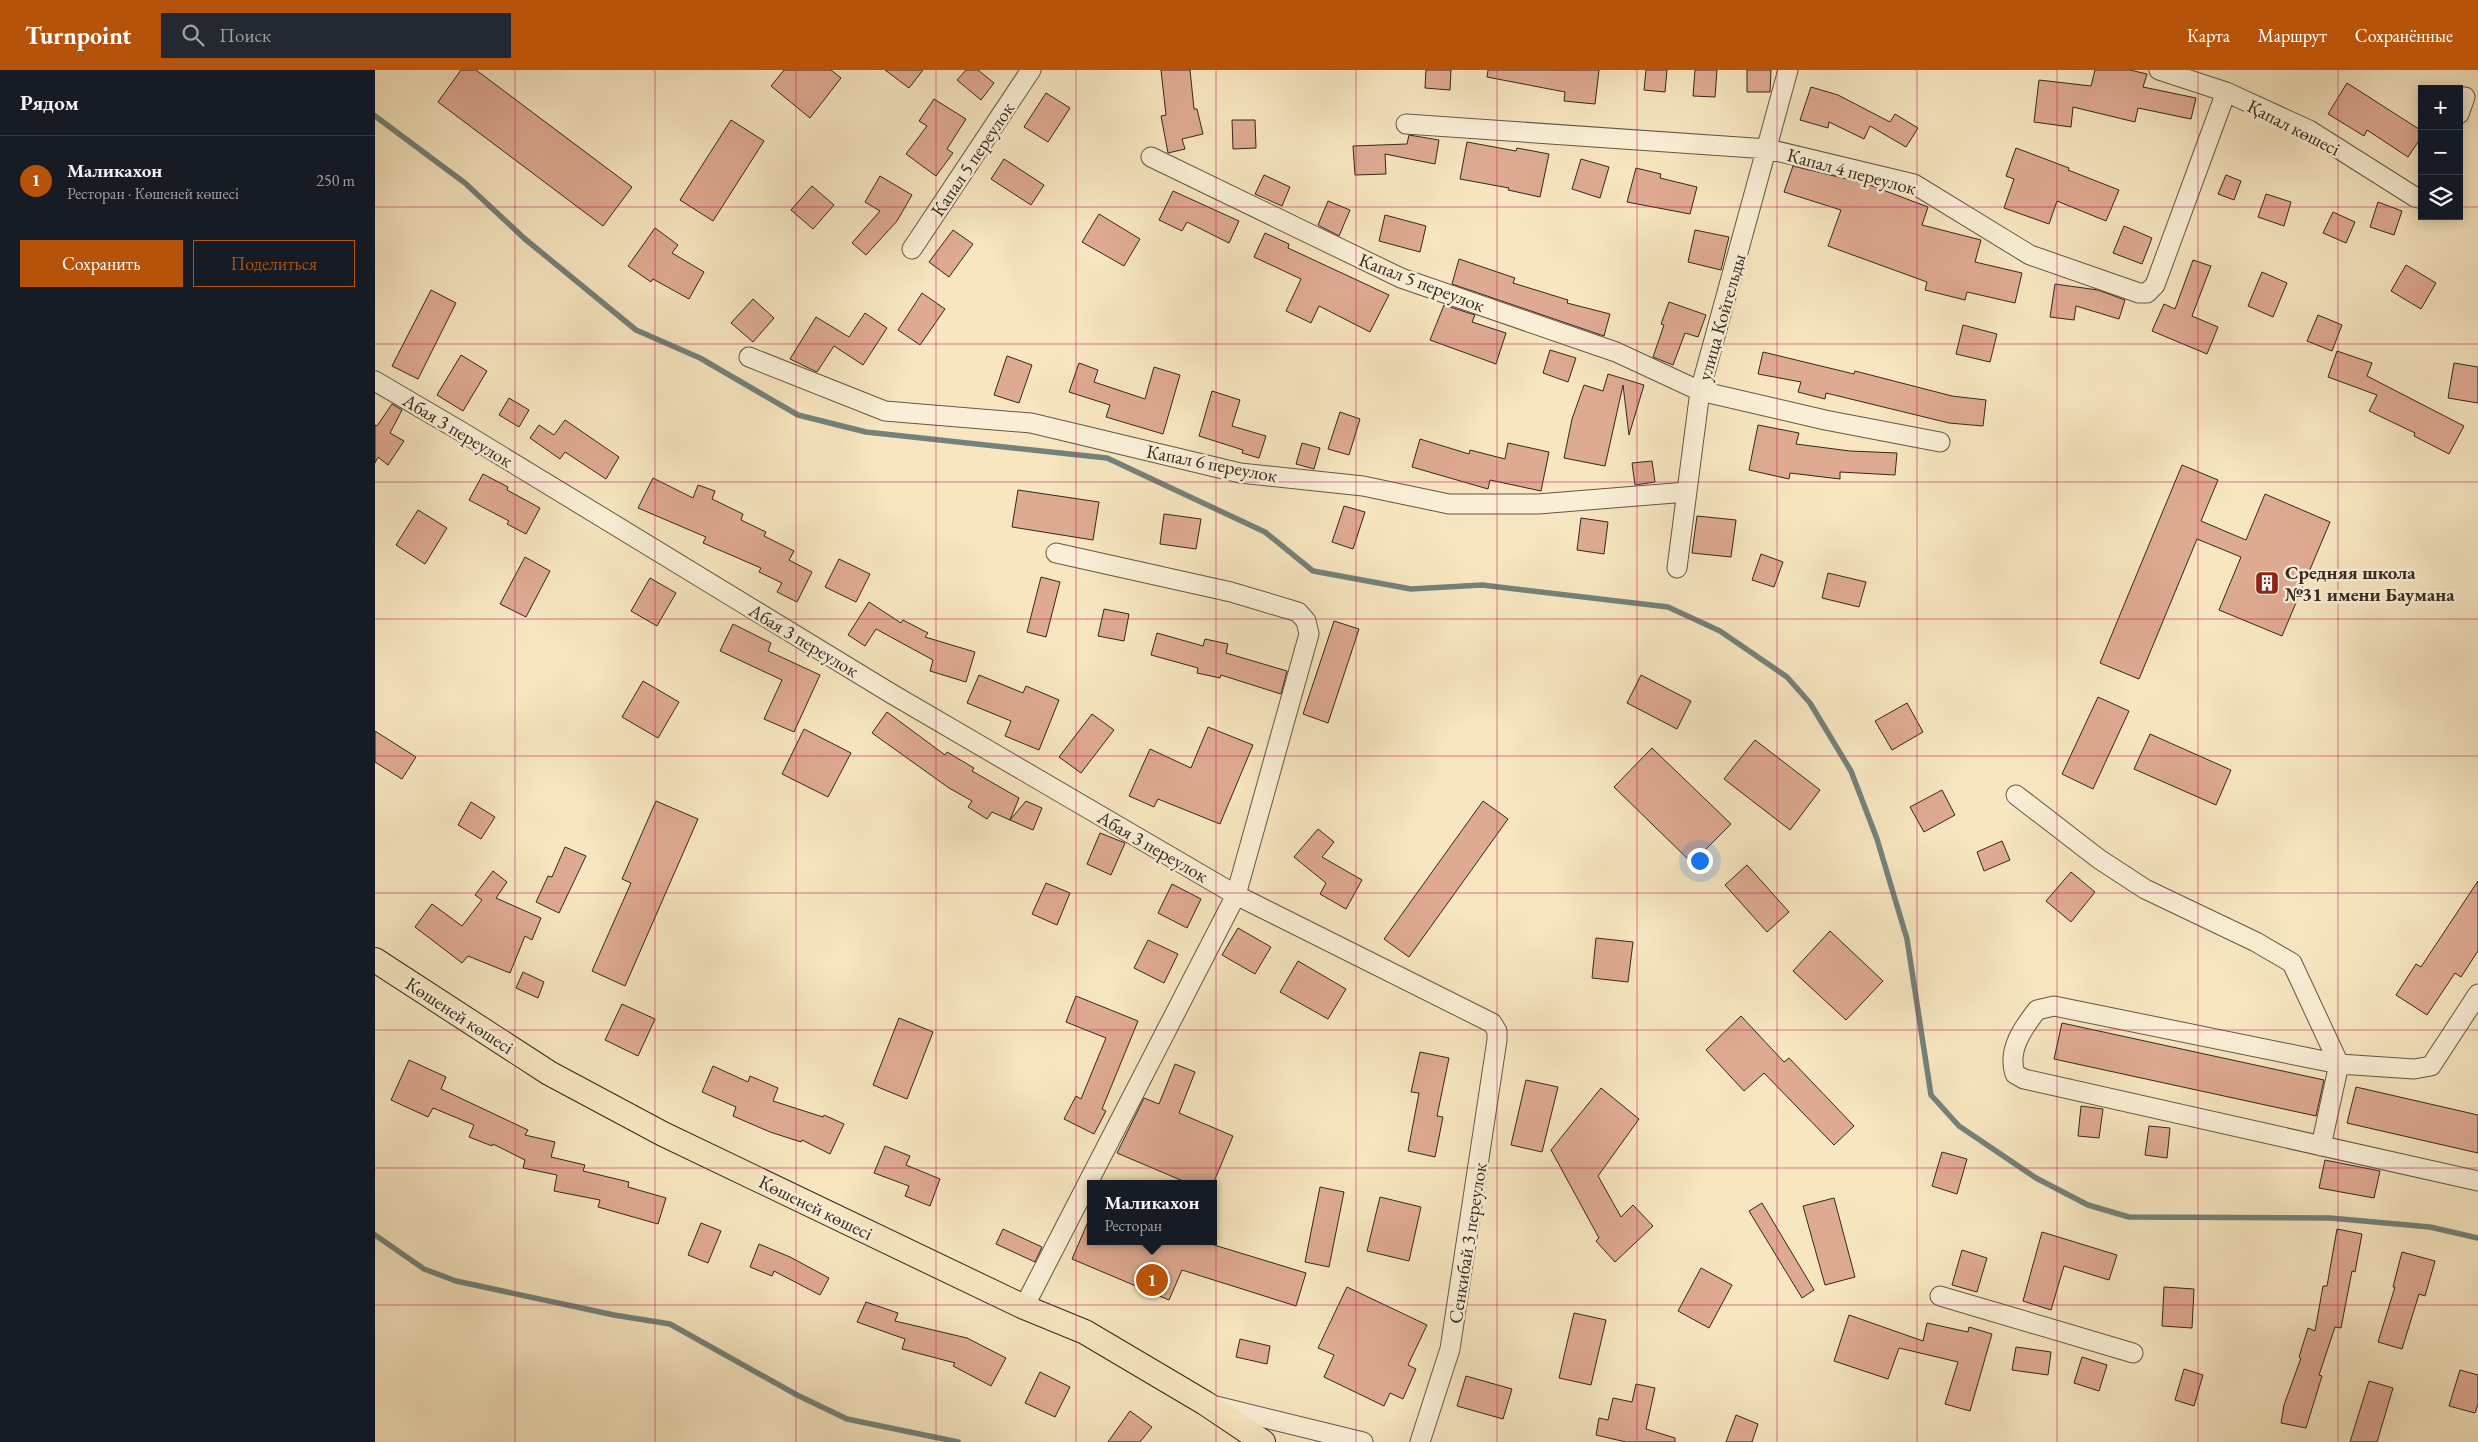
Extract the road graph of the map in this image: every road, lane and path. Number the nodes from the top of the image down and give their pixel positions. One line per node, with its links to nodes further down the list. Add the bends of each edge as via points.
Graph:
1 (1031, 70): 9 (street, Капал 5 переулок)
2 (1788, 70): 6 (street, улица Койгельды)
3 (2159, 70): 4 (street, Қапал көшесі)
4 (2226, 92): 6 (street, Капал 4 переулок, via 2155,285 2147,293 2030,255 1914,184); 8 (street, Қапал көшесі, via 2309,130)
5 (1406, 124): 6 (street, Капал 4 переулок)
6 (1768, 149): 12 (street, улица Койгельды)
7 (1151, 157): 12 (street, Капал 5 переулок, via 1401,278 1616,352)
8 (2418, 198)
9 (912, 249)
10 (749, 357): 14 (street, Капал 6 переулок, via 885,411 1031,422 1240,473 1363,486 1449,504 1538,504)
11 (375, 381): 18 (street, Абая 3 переулок, via 892,694)
12 (1700, 391): 13 (street, Капал 5 переулок); 14 (street, улица Койгельды)
13 (1940, 442)
14 (1687, 492): 16 (street, улица Койгельды)
15 (1056, 553): 18 (street, via 1231,592 1298,612 1306,622 1309,634 1305,652)
16 (1677, 568)
17 (2016, 795): 22 (street, via 2099,860 2145,889 2256,942 2292,964)
18 (1236, 895): 21 (street, Абая 3 переулок, via 1492,1023 1497,1031); 24 (street)
19 (375, 960): 28 (main road, Көшеней көшесі, via 567,1083 663,1134)
20 (2478, 994): 22 (street, via 2431,1066 2413,1069)
21 (1497, 1040): 33 (street, Сенкибай 3 переулок, via 1451,1349)
22 (2339, 1064): 23 (street); 23 (street, via 2054,1006 2037,1010 2019,1033 2011,1064 2015,1074 2024,1079)
23 (2321, 1146): 25 (street)
24 (1089, 1180)
25 (2478, 1181)
26 (1087, 1185): 28 (street)
27 (1940, 1296): 29 (street)
28 (1024, 1307): 30 (main road, Көшеней көшесі, via 1085,1332)
29 (2133, 1353)
30 (1205, 1403): 31 (main road, Көшеней көшесі); 32 (street)
31 (1263, 1442)
32 (1363, 1442)
33 (1420, 1442)

